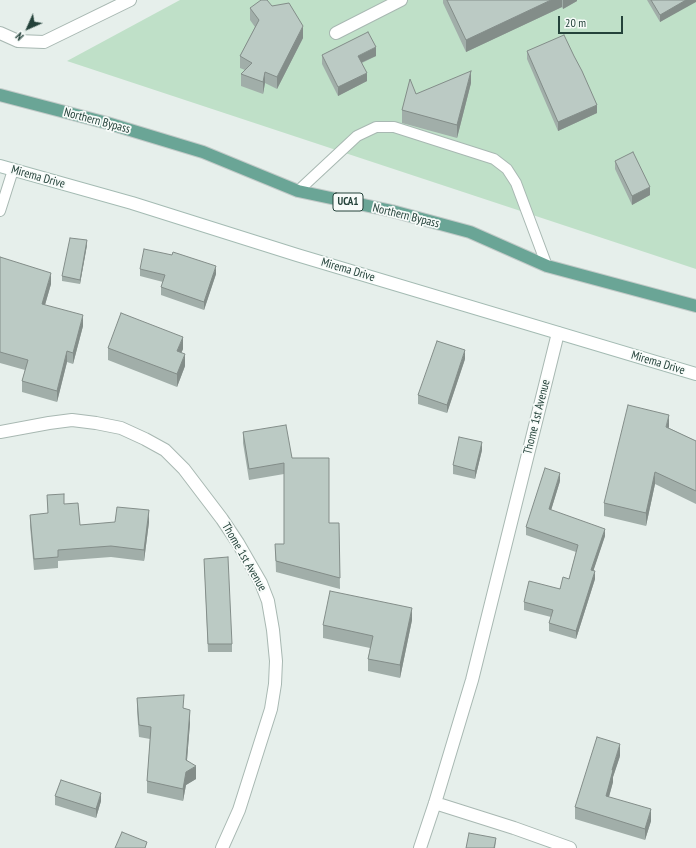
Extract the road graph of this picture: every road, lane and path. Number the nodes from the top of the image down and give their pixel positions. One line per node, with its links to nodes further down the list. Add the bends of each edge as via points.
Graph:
1 (130, 0): 3 (street, via 44,42 18,41)
2 (401, 0): 4 (street)
3 (0, 33)
4 (336, 33)
5 (0, 95): 8 (main road, Northern Bypass / UCA1, via 203,152)
6 (0, 166): 7 (street, Mirema Drive)
7 (13, 170): 9 (lane); 12 (street, Mirema Drive, via 132,203)
8 (298, 191): 10 (main road, Northern Bypass / UCA1, via 392,211 470,232); 10 (lane, via 358,136 376,127 394,127 494,159 507,169 516,183)
9 (0, 211)
10 (547, 266): 11 (main road, Northern Bypass / UCA1)
11 (696, 306)
12 (558, 333): 13 (street, Mirema Drive); 15 (street, Thome 1st Avenue, via 472,680)
13 (696, 374)
14 (0, 432): 16 (street, Thome 1st Avenue, via 72,420 121,428 165,450 184,469 222,519 261,583 268,601 273,630 275,684 271,709 239,810)
15 (435, 803): 17 (street, Thome 1st Avenue); 18 (street)
16 (222, 848)
17 (420, 848)
18 (570, 848)

